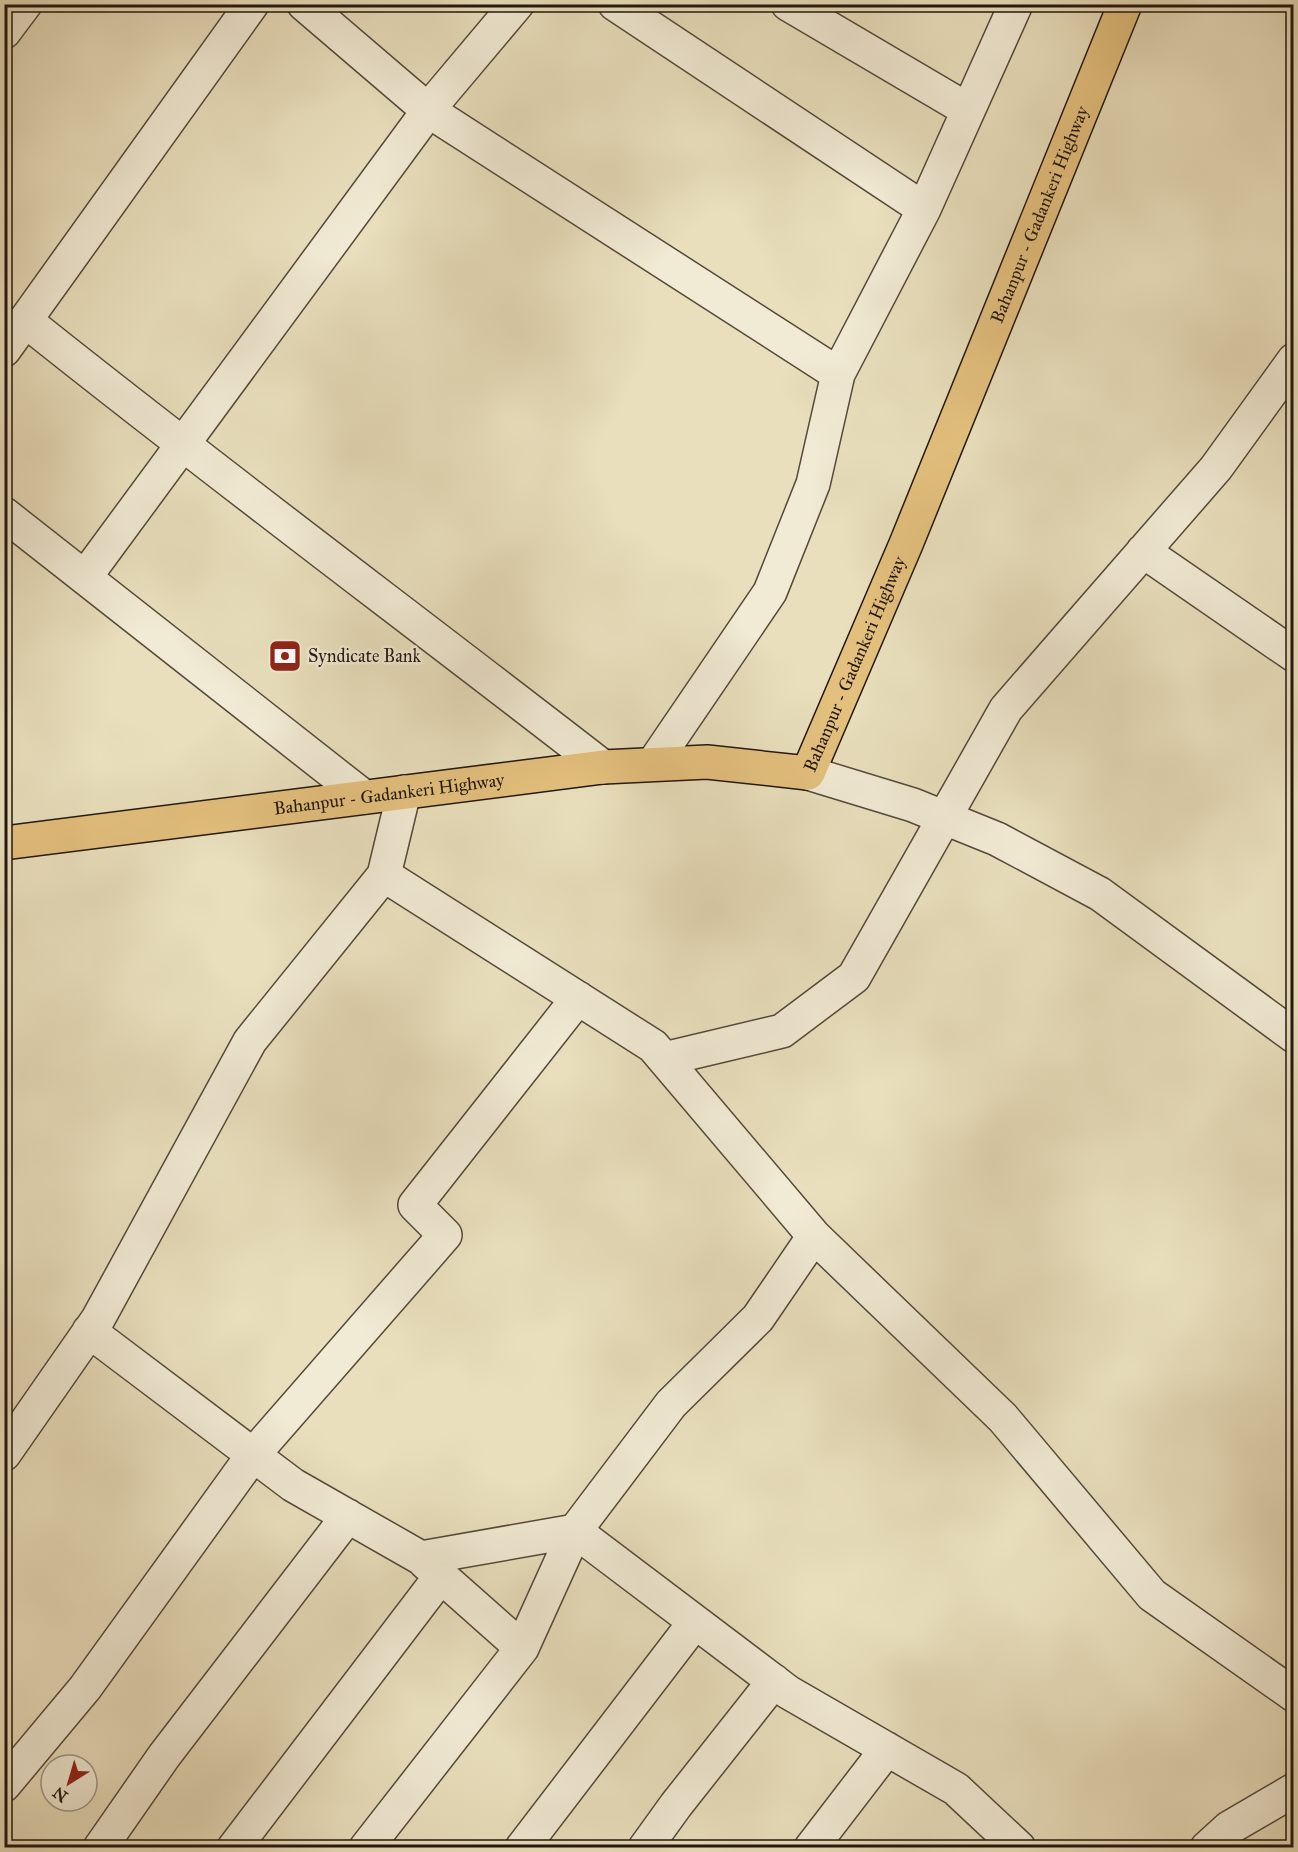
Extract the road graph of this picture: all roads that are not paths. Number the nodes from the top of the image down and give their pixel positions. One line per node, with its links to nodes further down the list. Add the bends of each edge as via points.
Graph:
1 (25, 4): 9 (street)
2 (252, 4): 13 (street)
3 (304, 4): 11 (street)
4 (517, 4): 11 (street)
5 (615, 4): 12 (street)
6 (788, 4): 10 (street)
7 (1016, 4): 10 (street)
8 (1125, 4): 24 (highway, Bahanpur - Gadankeri Highway, via 906,544)
9 (4, 32)
10 (968, 110): 12 (street)
11 (429, 111): 16 (street); 17 (street)
12 (924, 209): 16 (street)
13 (26, 321): 14 (street); 17 (street)
14 (4, 350)
15 (1293, 360): 19 (street, via 1216,468)
16 (838, 374): 22 (street, via 813,484 770,592)
17 (182, 445): 20 (street); 23 (street)
18 (4, 513): 20 (street)
19 (1143, 551): 21 (street); 27 (street, via 1006,709)
20 (85, 577): 26 (street)
21 (1293, 655)
22 (653, 765): 23 (highway, Bahanpur - Gadankeri Highway); 24 (highway, Bahanpur - Gadankeri Highway, via 707,762)
23 (603, 767): 25 (highway, Bahanpur - Gadankeri Highway)
24 (807, 773): 27 (street)
25 (404, 792): 26 (highway, Bahanpur - Gadankeri Highway); 29 (street)
26 (364, 797): 28 (highway, Bahanpur - Gadankeri Highway)
27 (945, 818): 31 (street, via 997,839 1100,894); 32 (street, via 854,977 782,1031)
28 (4, 843)
29 (384, 875): 30 (street); 34 (street, via 250,1041)
30 (578, 998): 32 (street, via 653,1046); 36 (street, via 415,1205 445,1235)
31 (1293, 1035)
32 (664, 1059): 33 (street)
33 (814, 1236): 38 (street, via 758,1318 671,1404); 43 (street, via 1003,1418 1152,1594)
34 (89, 1331): 35 (street); 36 (street)
35 (4, 1454)
36 (253, 1455): 37 (street, via 293,1485); 45 (street, via 85,1688)
37 (348, 1516): 39 (street); 47 (street, via 164,1756)
38 (575, 1531): 39 (street); 40 (street); 41 (street)
39 (431, 1567): 41 (street); 48 (street)
40 (695, 1622): 42 (street); 50 (street)
41 (522, 1648): 49 (street)
42 (774, 1681): 44 (street); 51 (street)
43 (1293, 1695)
44 (887, 1749): 52 (street); 53 (street, via 956,1789)
45 (4, 1785)
46 (1293, 1790): 54 (street, via 1229,1828)
47 (100, 1848)
48 (234, 1848)
49 (366, 1848)
50 (522, 1848)
51 (645, 1848)
52 (811, 1848)
53 (1019, 1848)
54 (1207, 1848)

